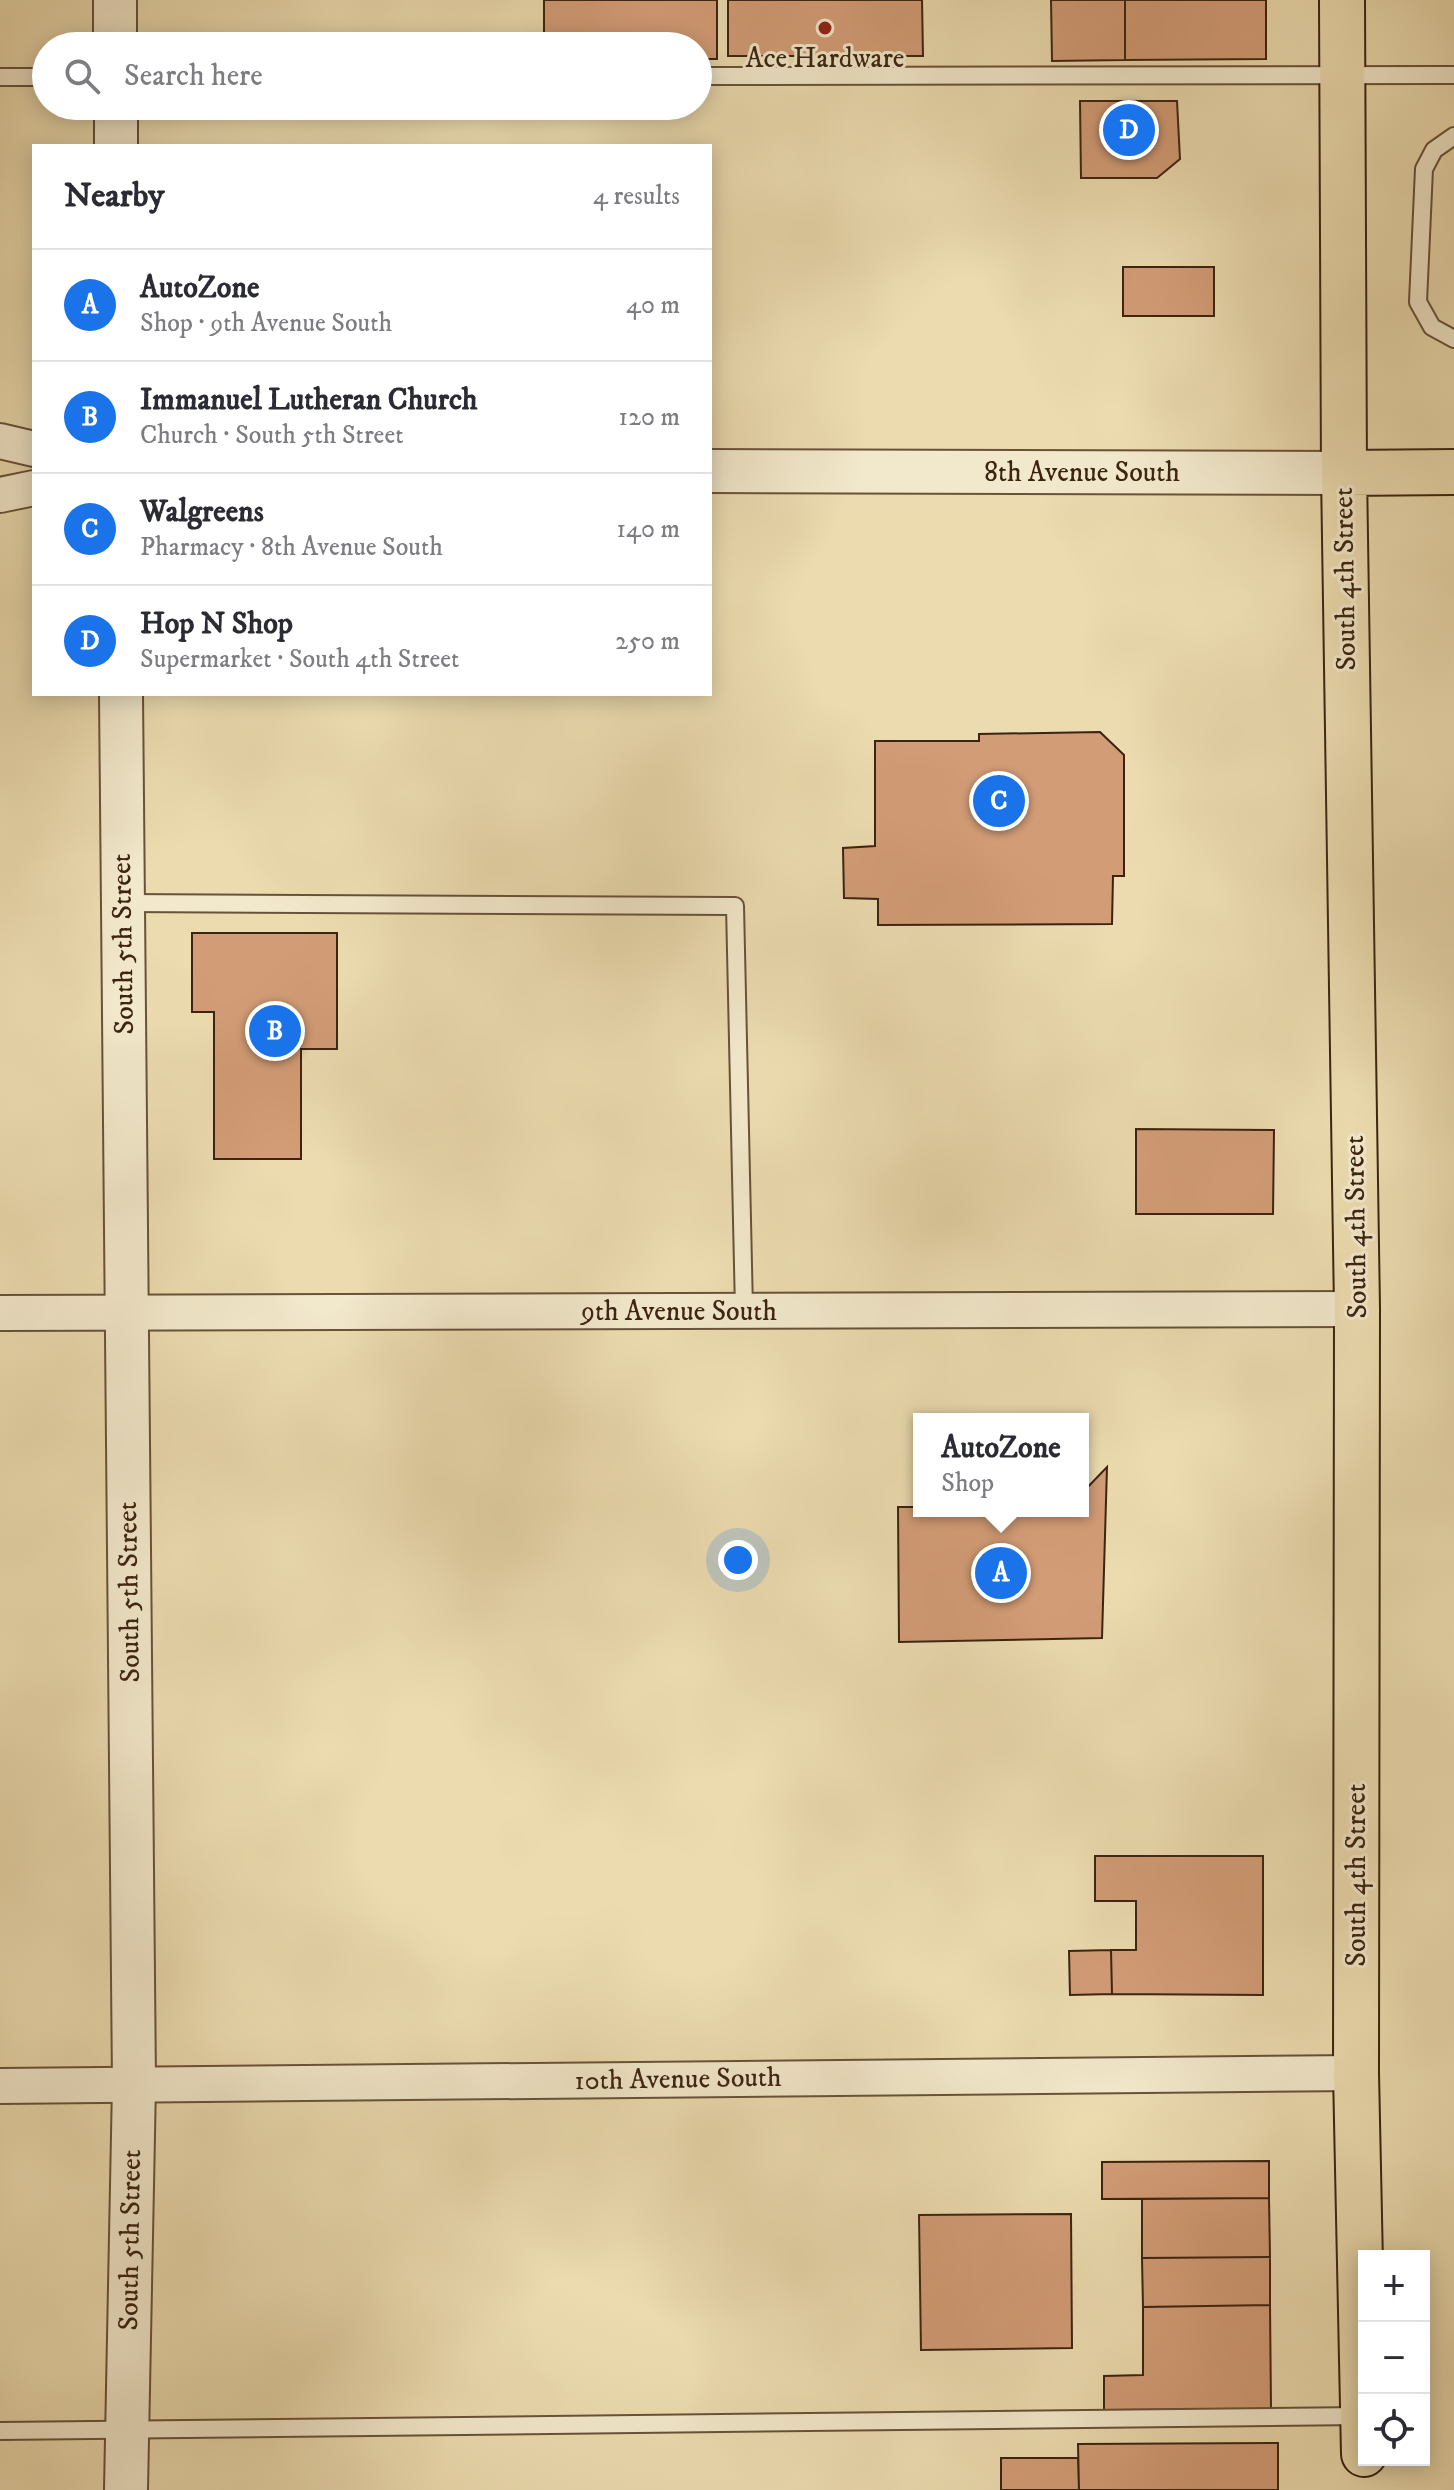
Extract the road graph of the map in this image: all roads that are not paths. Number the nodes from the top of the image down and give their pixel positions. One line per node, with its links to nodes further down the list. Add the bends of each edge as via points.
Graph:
1 (115, 0): 3 (street)
2 (1342, 0): 4 (main road, South 4th Street)
3 (115, 32)
4 (1342, 75): 5 (lane); 6 (lane); 17 (main road, South 4th Street)
5 (1454, 75)
6 (712, 76)
7 (0, 77): 8 (lane)
8 (32, 77)
9 (116, 120): 11 (street)
10 (1454, 136): 12 (lane, via 1434,150 1424,169 1418,302 1432,327)
11 (116, 144)
12 (1454, 339)
13 (0, 441): 14 (street)
14 (32, 449)
15 (712, 471): 17 (street, 8th Avenue South)
16 (1454, 472): 17 (main road, 8th Avenue South)
17 (1344, 473): 22 (main road, South 4th Street)
18 (32, 488): 19 (street)
19 (0, 495)
20 (121, 696): 21 (street, South 5th Street)
21 (123, 903): 23 (lane, via 735,906); 24 (street, South 5th Street)
22 (1357, 1309): 23 (street, 9th Avenue South); 26 (main road, South 4th Street)
23 (744, 1310): 24 (street, 9th Avenue South)
24 (127, 1312): 25 (street, 9th Avenue South); 27 (street, South 5th Street)
25 (0, 1313)
26 (1356, 2073): 27 (street, 10th Avenue South); 29 (main road, South 4th Street)
27 (134, 2084): 28 (street, 10th Avenue South); 32 (street, South 5th Street)
28 (0, 2086)
29 (1363, 2394)
30 (1358, 2416): 32 (lane)
31 (0, 2431): 32 (lane)
32 (125, 2431): 34 (street, South 5th Street)
33 (1364, 2466): 35 (main road)
34 (126, 2490)
35 (1365, 2490)

